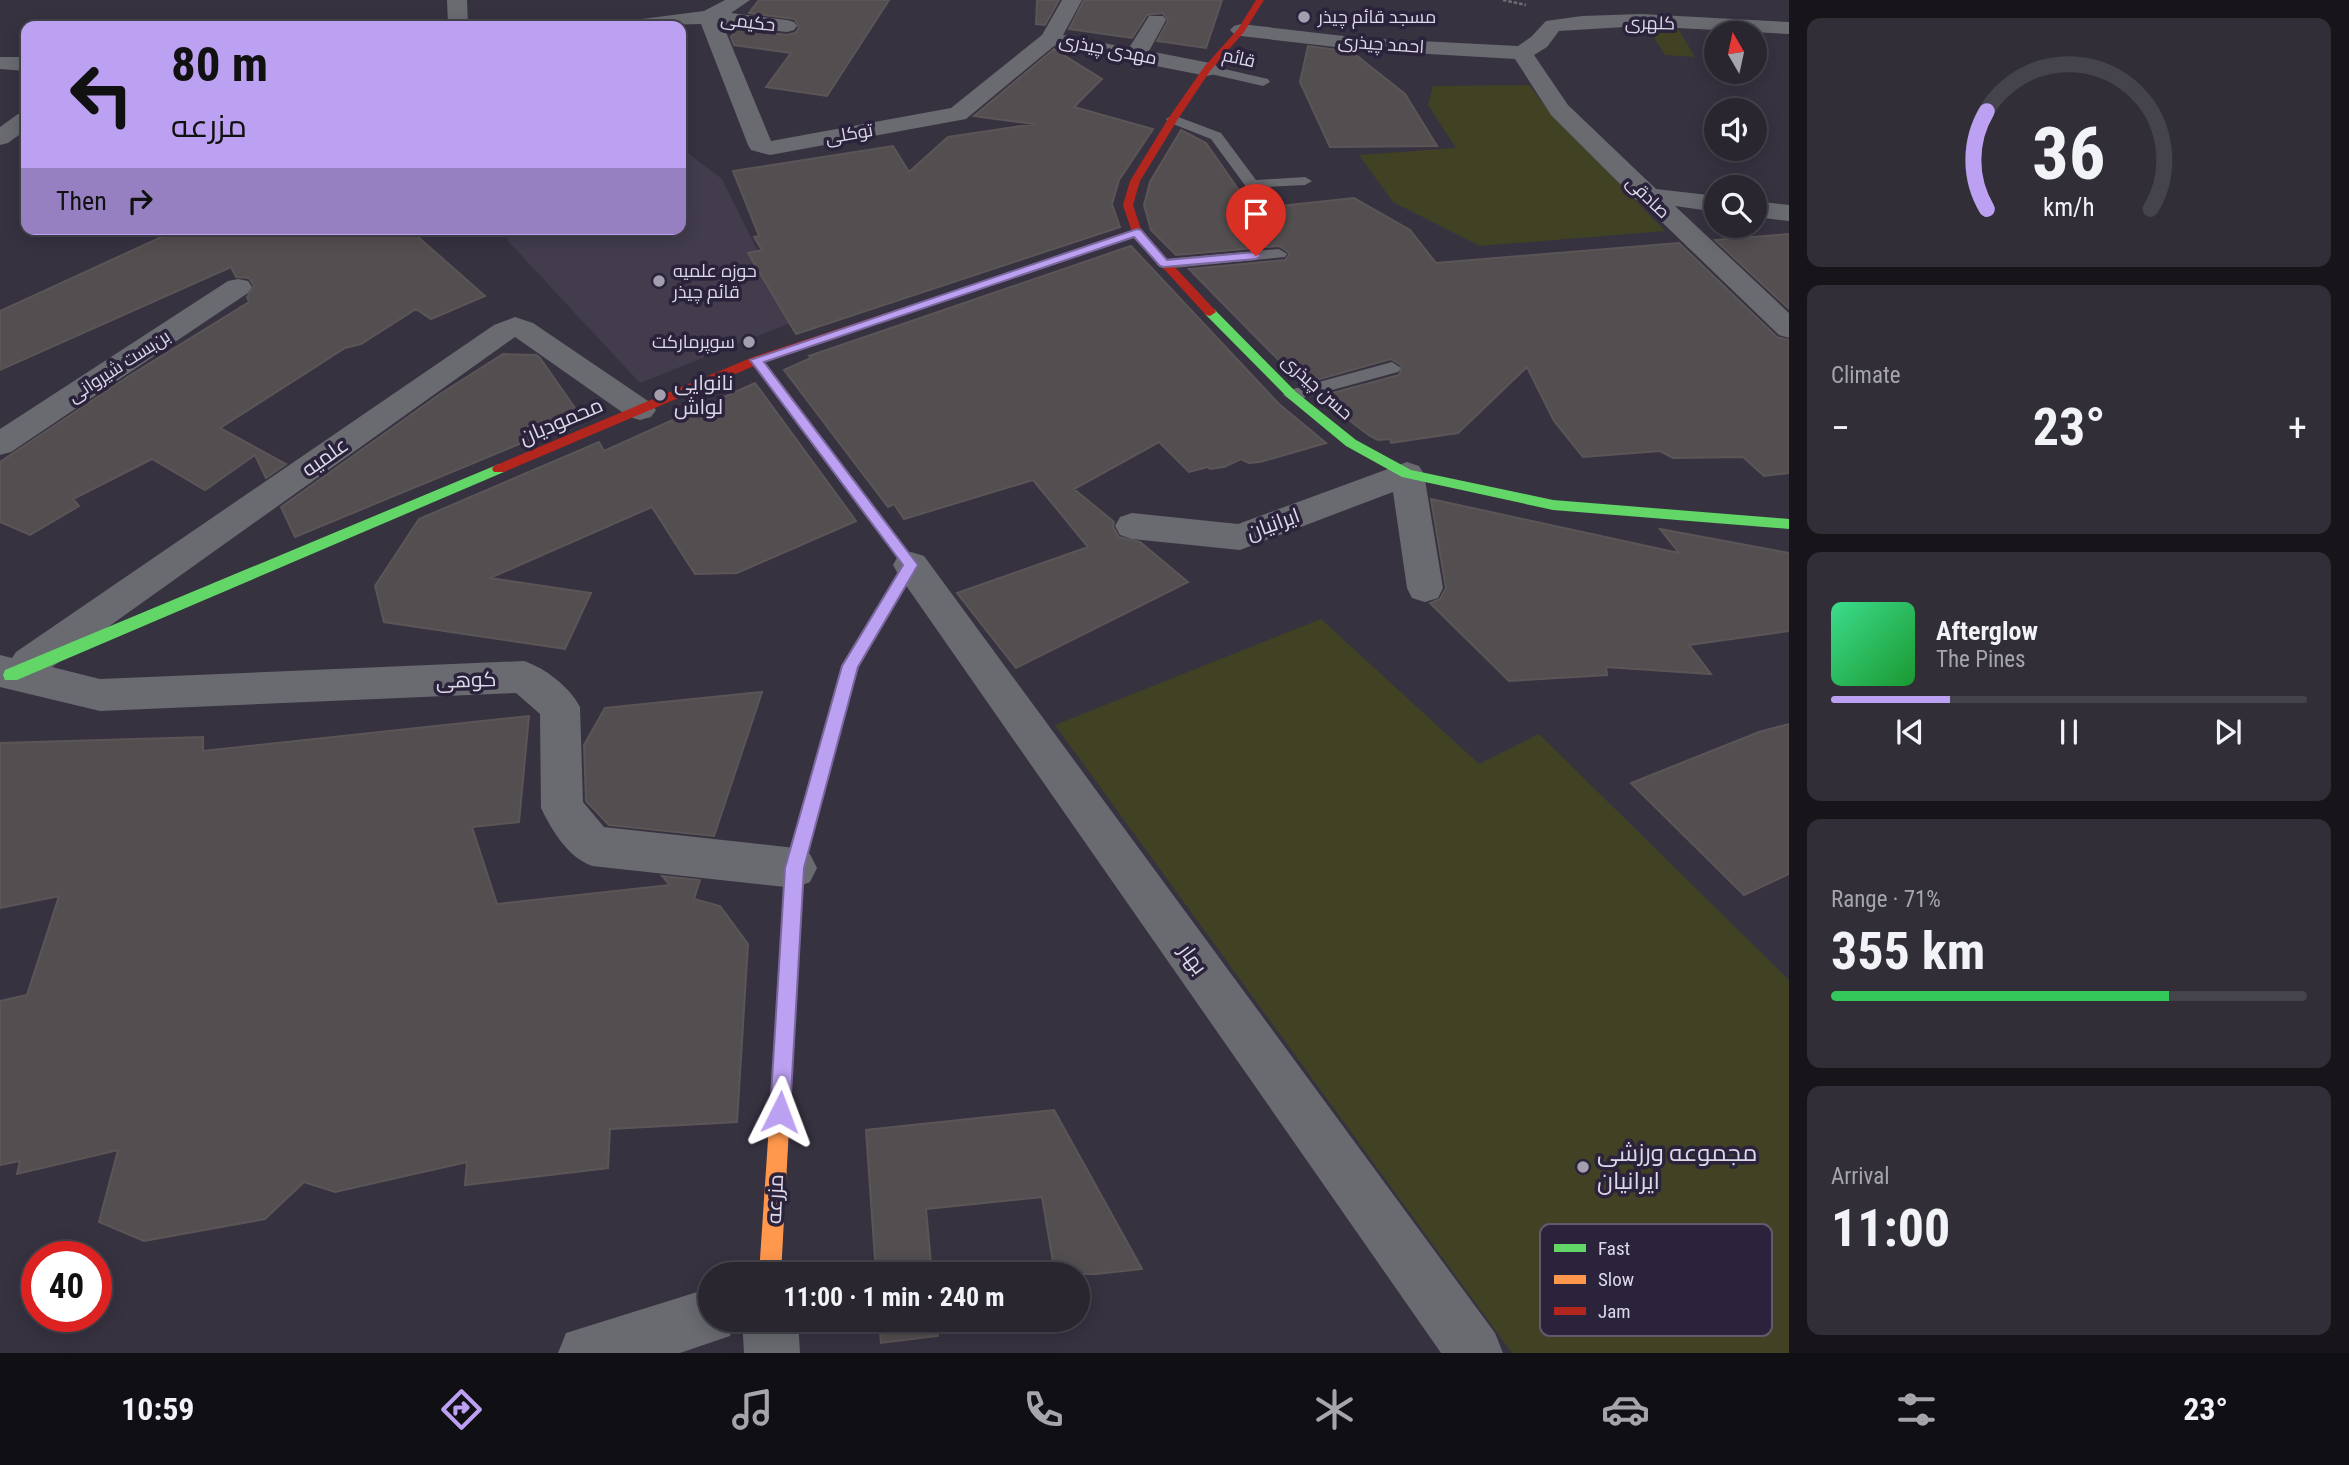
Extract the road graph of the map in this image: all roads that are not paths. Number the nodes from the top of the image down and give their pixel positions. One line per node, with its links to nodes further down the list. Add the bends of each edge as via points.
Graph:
1 (457, 0): 7 (street)
2 (740, 0): 5 (street)
3 (1072, 0): 12 (street, مهدی چیذری)
4 (1260, 0): 11 (street, حسن چیذری)
5 (712, 8): 8 (street); 9 (street, حکیمی); 12 (street, توکلی, via 764,148 929,129 958,114)
6 (1156, 20): 14 (street)
7 (458, 21)
8 (656, 21)
9 (787, 26)
10 (1789, 28): 13 (street, کلهری, via 1571,23 1553,25)
11 (1241, 30): 13 (street, احمد چیذری, via 1361,44); 17 (street, حسن چیذری)
12 (1050, 39): 14 (street, مهدی چیذری)
13 (1522, 53): 23 (street, صادقی, via 1559,110)
14 (1136, 55): 17 (street, مهدی چیذری)
15 (4, 63): 16 (street)
16 (21, 64)
17 (1207, 69): 18 (lane, قائم); 20 (street, حسن چیذری)
18 (1263, 82)
19 (21, 109): 21 (street)
20 (1173, 119): 22 (lane, via 1216,136 1252,185); 27 (street, حسن چیذری, via 1135,181 1128,205)
21 (0, 138)
22 (1305, 181)
23 (1645, 195): 24 (street); 31 (street, صادقی)
24 (1704, 202)
25 (1767, 210): 26 (street)
26 (1789, 213)
27 (1137, 233): 29 (street, حسن چیذری); 32 (street, محمودیان)
28 (1279, 254): 29 (lane)
29 (1164, 264): 34 (street, حسن چیذری)
30 (237, 287): 36 (street, بن‌بست شیروانی)
31 (1789, 328)
32 (757, 360): 35 (street, محمودیان); 40 (street)
33 (1392, 368): 34 (lane)
34 (1292, 395): 37 (street, حسن چیذری, via 1351,443)
35 (640, 411): 42 (street, محمودیان); 42 (street, علمیه, via 515,326)
36 (0, 444)
37 (1407, 474): 38 (street, حسن چیذری, via 1553,505); 39 (street, ایرانیان, via 1240,537); 41 (street)
38 (1789, 524)
39 (1132, 526)
40 (911, 565): 43 (street, مزرعه, via 850,666); 49 (street, بهار)
41 (1425, 588)
42 (4, 682): 43 (street, کوهی, via 100,695 524,677 560,707 562,808 593,846)
43 (794, 868): 44 (street, مزرعه)
44 (771, 1262)
45 (698, 1320): 47 (street)
46 (771, 1332): 48 (street)
47 (586, 1353)
48 (772, 1353)
49 (1475, 1353)

